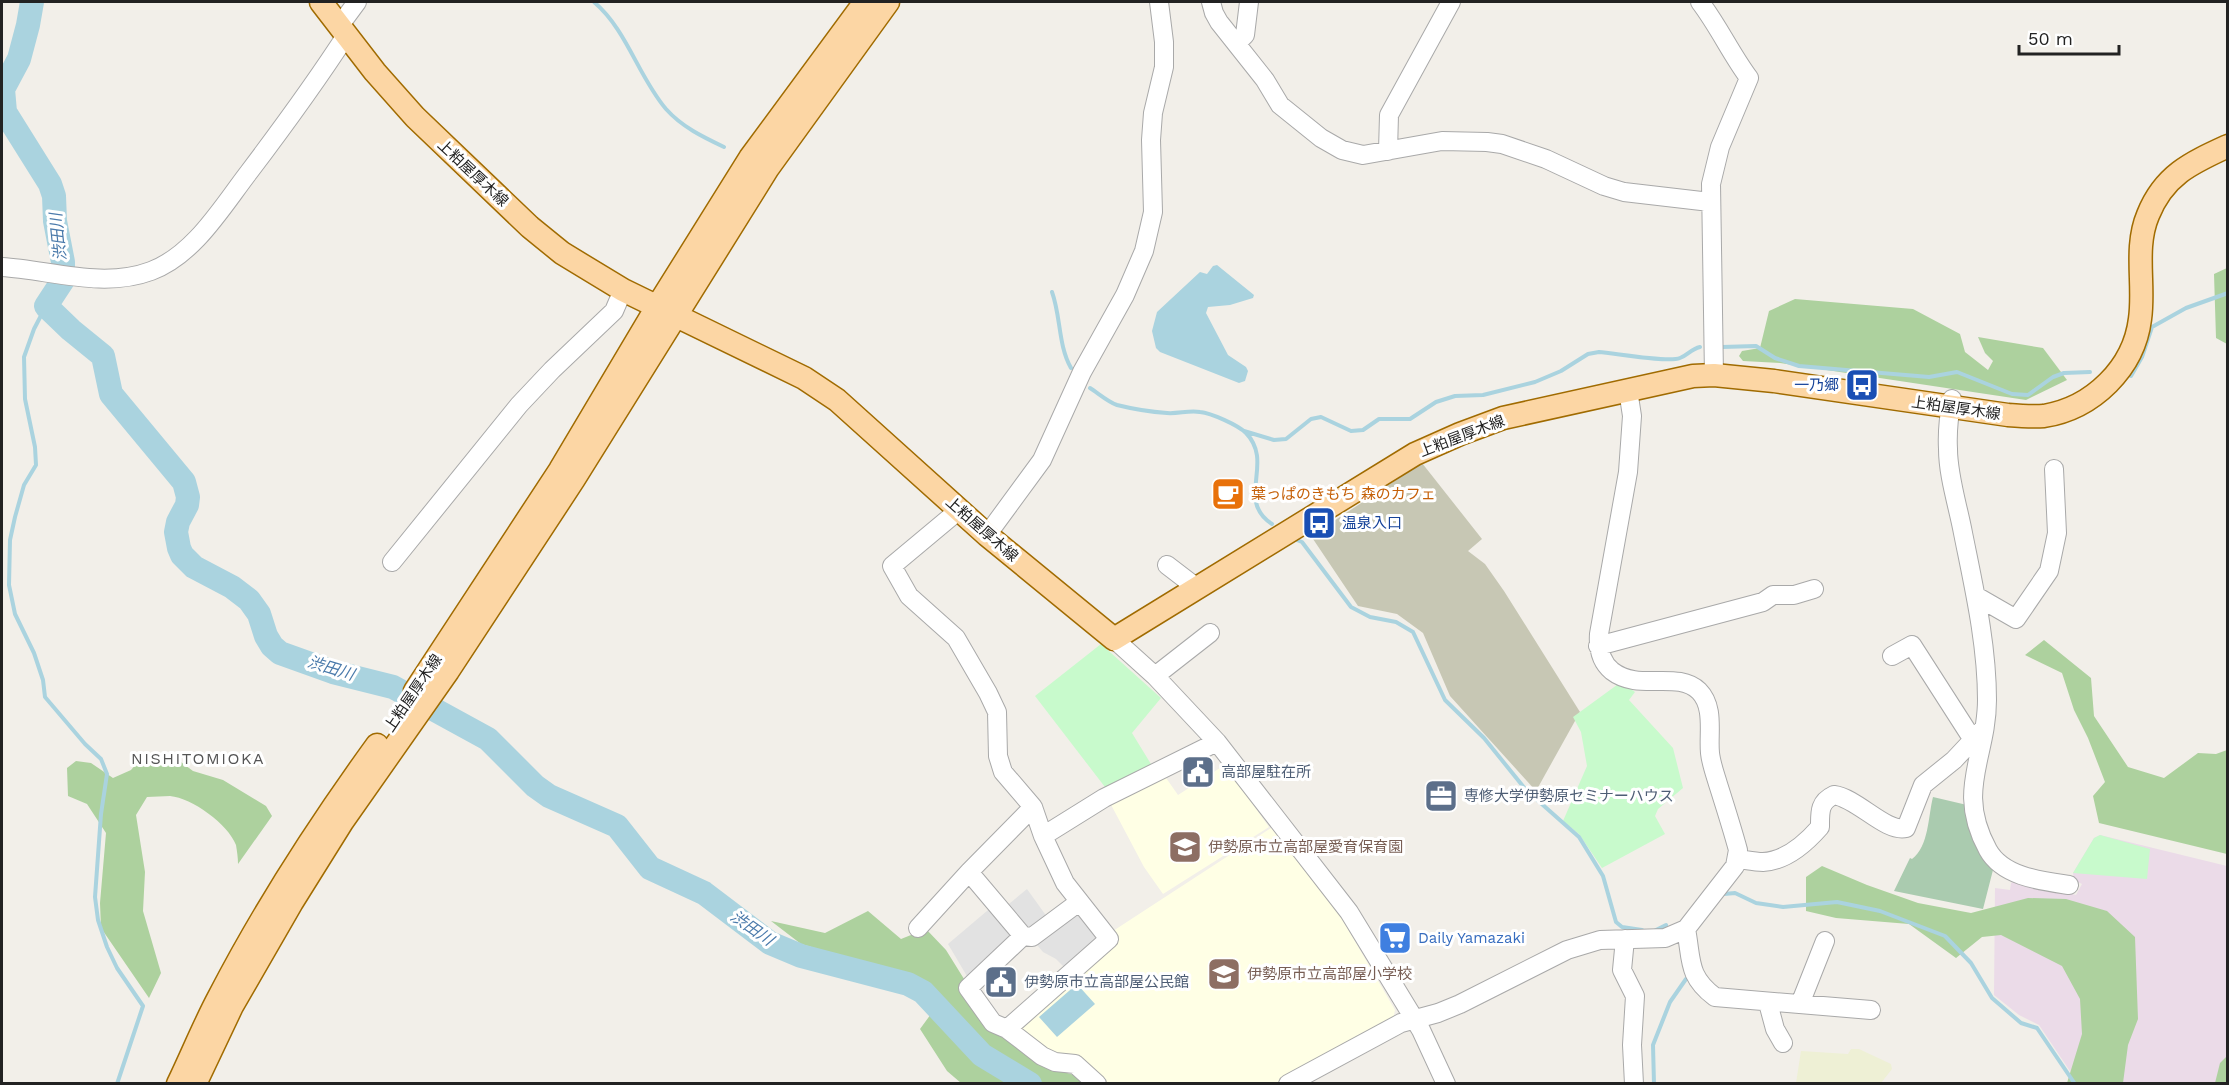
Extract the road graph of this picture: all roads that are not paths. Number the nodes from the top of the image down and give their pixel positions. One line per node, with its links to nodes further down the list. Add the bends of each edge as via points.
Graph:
1 (321, 2): 10 (main road, 上粕屋厚木線)
2 (357, 2): 10 (street)
3 (865, 2): 17 (main road, 上粕屋厚木線, via 750,158)
4 (888, 2): 17 (main road, 上粕屋厚木線)
5 (1158, 2): 23 (street, via 1164,67 1153,113 1154,212 1144,251 1041,460)
6 (1211, 2): 11 (street, via 1214,14)
7 (1249, 2): 11 (street, via 1245,35)
8 (1451, 2): 13 (street, via 1389,115)
9 (1701, 2): 14 (street, via 1749,78 1720,147)
10 (344, 30): 15 (street, via 306,96 195,240 172,261 150,271 111,279); 16 (main road, 上粕屋厚木線, via 414,117 530,226 562,253)
11 (1237, 43): 13 (street, via 1280,105 1321,138 1353,153)
12 (2228, 146): 20 (main road, 上粕屋厚木線, via 2169,179 2148,213 2141,243 2137,334 2127,359 2101,391 2071,408 2044,416 2008,415)
13 (1388, 151): 14 (street, via 1442,141 1495,143 1546,159 1624,192)
14 (1710, 202): 18 (street)
15 (2, 267)
16 (623, 290): 17 (main road, 上粕屋厚木線); 24 (street, via 614,311 519,405)
17 (666, 311): 22 (main road, 上粕屋厚木線, via 804,378 837,400); 34 (main road, 上粕屋厚木線, via 560,470 441,667)
18 (1714, 375): 19 (main road, 上粕屋厚木線); 20 (main road, 上粕屋厚木線)
19 (1628, 390): 26 (main road, 上粕屋厚木線, via 1503,418 1415,454); 31 (street, via 1632,416 1628,472)
20 (1951, 403): 28 (street, via 1947,449)
21 (2054, 470): 28 (street, via 2058,533 2049,571 2016,619)
22 (960, 510): 23 (main road, 上粕屋厚木線); 37 (street, via 892,566 909,596 956,638 997,712 998,756 1003,772)
23 (987, 535): 30 (main road, 上粕屋厚木線)
24 (392, 562)
25 (1167, 565): 26 (street)
26 (1197, 588): 30 (main road, 上粕屋厚木線)
27 (1814, 590): 31 (street, via 1773,595 1764,602 1748,601)
28 (1976, 596): 35 (street, via 1987,701)
29 (1210, 633): 33 (street)
30 (1114, 639): 33 (street)
31 (1598, 646): 39 (street, via 1610,669 1623,679 1678,682 1700,692 1709,712 1710,755)
32 (1892, 656): 35 (street, via 1916,642)
33 (1155, 676): 36 (street)
34 (403, 721): 54 (main road, 上粕屋厚木線, via 329,811 277,893 219,997); 55 (main road, 上粕屋厚木線, via 232,1006)
35 (1978, 734): 39 (street, via 1923,785 1906,828 1896,828 1834,795 1821,807 1820,827 1807,842 1787,855 1764,862); 41 (street, via 1972,783 1974,813 1989,851 2006,868 2022,875)
36 (1217, 741): 38 (street, via 1104,798); 51 (street, via 1349,912)
37 (1033, 807): 38 (street); 40 (street)
38 (1043, 836): 42 (street, via 1065,883)
39 (1738, 859): 44 (street)
40 (969, 872): 43 (street); 45 (street)
41 (2069, 885)
42 (1079, 902): 45 (street, via 1032,937); 52 (street, via 1108,939)
43 (918, 928)
44 (1686, 929): 46 (street, via 1665,938); 48 (street, via 1692,971 1707,991 1722,999)
45 (1023, 936): 52 (street, via 968,988 993,1023)
46 (1625, 939): 51 (street, via 1600,940 1567,951 1470,1000); 59 (street, via 1622,970 1635,996)
47 (1825, 941): 49 (street)
48 (1768, 1003): 49 (street); 53 (street)
49 (1800, 1004): 50 (street)
50 (1871, 1010)
51 (1414, 1019): 57 (street); 58 (street)
52 (1007, 1029): 56 (street, via 1042,1056 1075,1064)
53 (1783, 1043)
54 (178, 1083)
55 (195, 1083)
56 (1097, 1083)
57 (1288, 1083)
58 (1446, 1083)
59 (1634, 1083)

